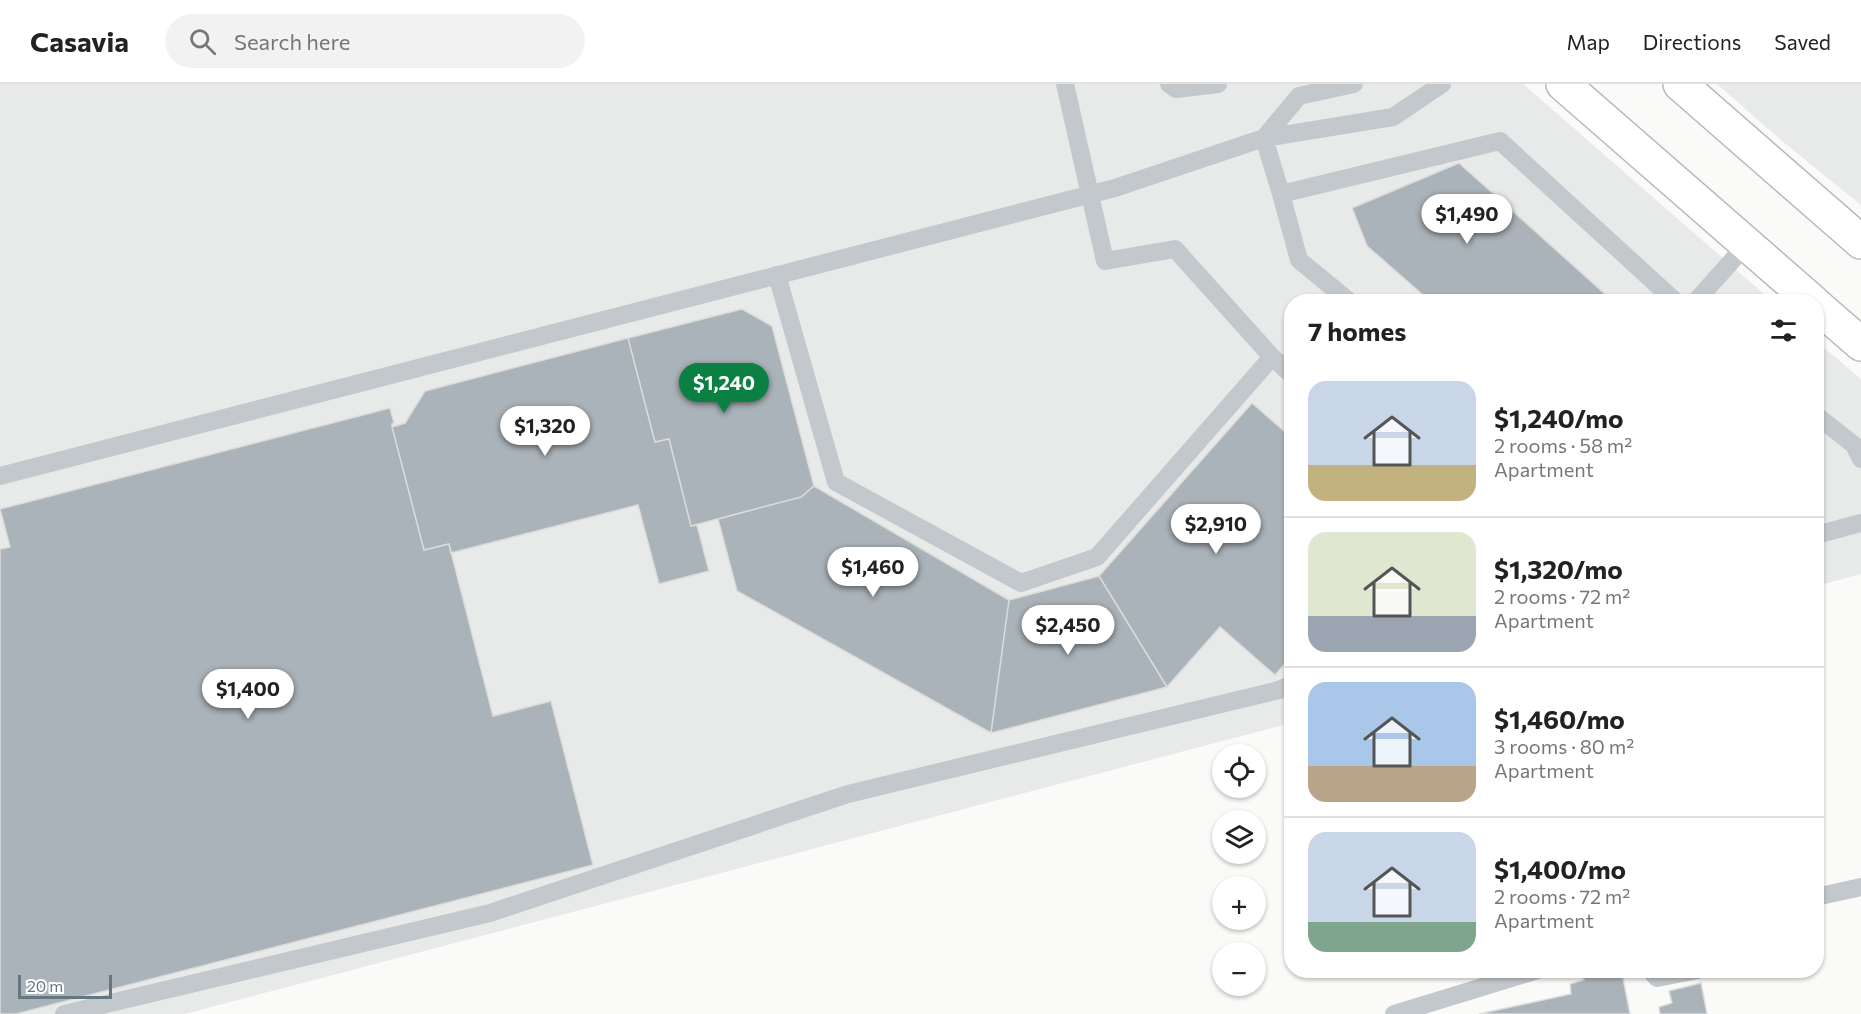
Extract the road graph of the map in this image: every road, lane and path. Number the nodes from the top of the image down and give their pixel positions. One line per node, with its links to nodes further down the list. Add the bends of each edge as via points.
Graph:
1 (1065, 84): 9 (lane)
2 (1169, 84): 3 (lane, via 1176,89)
3 (1218, 84)
4 (1354, 84): 8 (lane, via 1299,96)
5 (1442, 84): 8 (lane, via 1393,117)
6 (1563, 84): 12 (main road)
7 (1680, 84): 11 (main road)
8 (1264, 138): 9 (lane); 10 (lane)
9 (1090, 194): 13 (lane); 20 (lane, via 1105,261 1175,249)
10 (1281, 194): 14 (lane, via 1299,260); 15 (lane, via 1500,141)
11 (1861, 242)
12 (1747, 244): 16 (lane); 17 (main road)
13 (777, 275): 20 (lane, via 836,482 1021,583 1097,557); 24 (lane)
14 (1340, 294)
15 (1667, 294)
16 (1702, 294)
17 (1804, 294)
18 (1824, 312): 19 (main road)
19 (1861, 344)
20 (1272, 357): 21 (lane)
21 (1284, 368)
22 (1824, 421): 23 (lane, via 1854,444)
23 (1861, 459)
24 (0, 476)
25 (1861, 523): 26 (lane)
26 (1824, 533)
27 (1284, 688): 31 (lane, via 848,794 490,913)
28 (1861, 887): 29 (lane)
29 (1824, 895)
30 (1512, 978): 32 (lane)
31 (64, 1014)
32 (1394, 1014)

